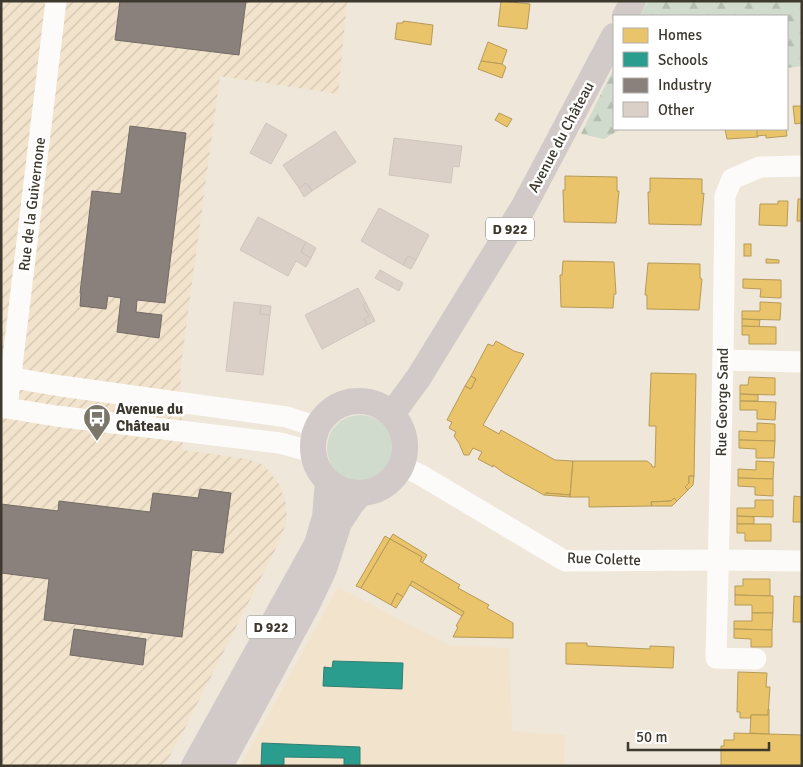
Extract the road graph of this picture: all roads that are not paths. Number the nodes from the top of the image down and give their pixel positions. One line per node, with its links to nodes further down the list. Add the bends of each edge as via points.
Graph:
1 (56, 1): 8 (street, Rue de la Guivernone)
2 (633, 1): 3 (main road)
3 (626, 15)
4 (613, 38): 10 (main road, Avenue du Château / D 922, via 524,206 419,377)
5 (802, 166): 6 (street, Rue George Sand, via 760,167 732,179 725,196)
6 (723, 360): 7 (street); 15 (street, Rue George Sand)
7 (802, 362)
8 (6, 377): 9 (street, Rue de la Guivernone); 11 (street, via 287,417)
9 (4, 407): 11 (street, via 280,443)
10 (392, 414): 11 (main road, via 376,404 361,401 345,403 324,417); 12 (main road, via 401,428 405,450)
11 (315, 440): 13 (main road, via 317,467)
12 (401, 466): 14 (main road, via 390,481 376,490); 15 (street, Rue Colette, via 565,561)
13 (328, 482): 14 (main road, via 342,490); 18 (main road, D 922, via 317,544)
14 (361, 493): 19 (main road, D 922, via 339,523 324,569 308,603)
15 (719, 560): 16 (street, Rue Colette); 17 (street, Rue George Sand, via 716,658)
16 (802, 561)
17 (756, 658)
18 (194, 766)
19 (220, 766)

